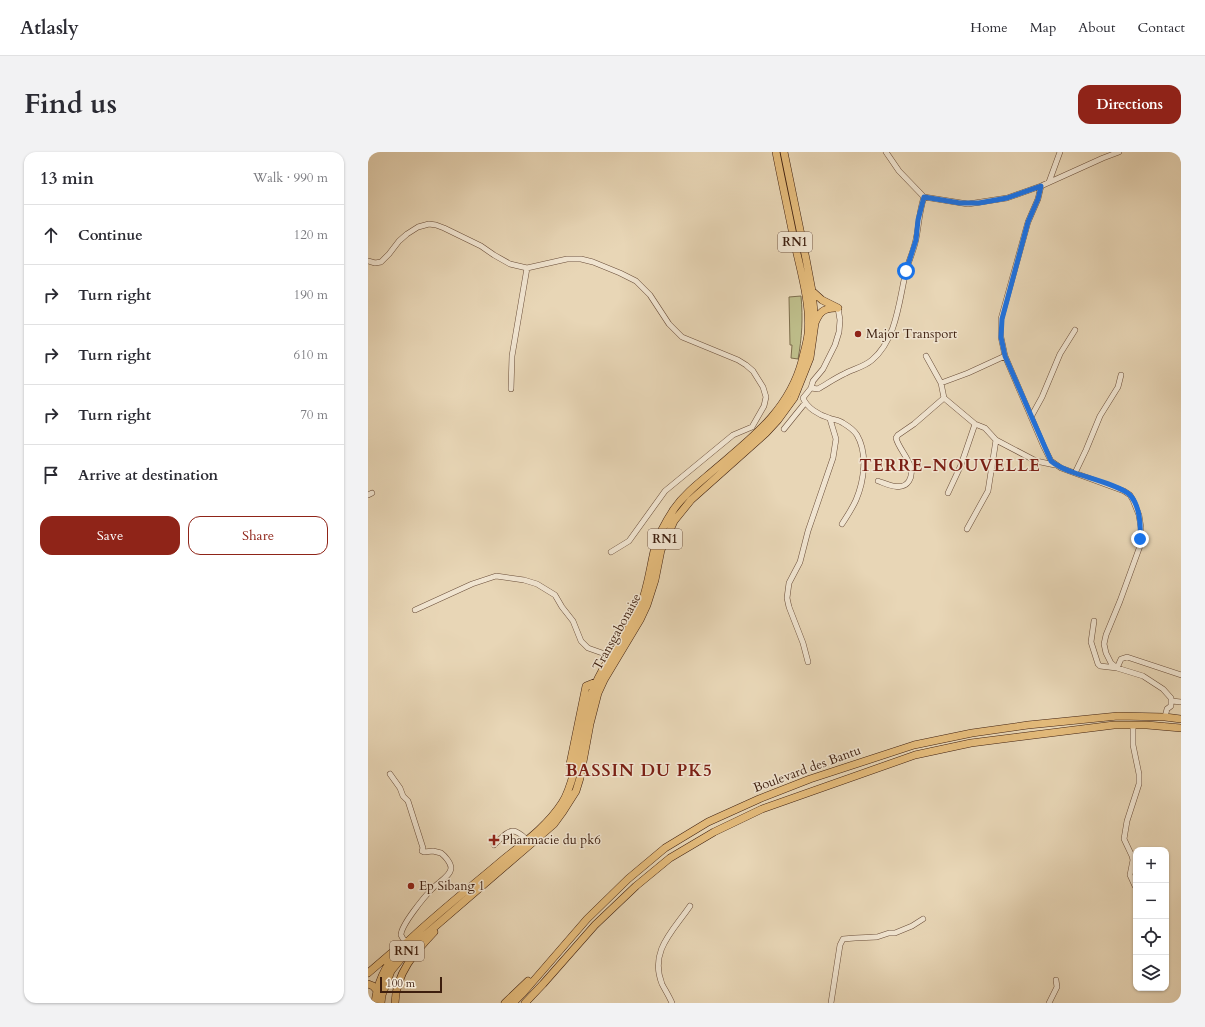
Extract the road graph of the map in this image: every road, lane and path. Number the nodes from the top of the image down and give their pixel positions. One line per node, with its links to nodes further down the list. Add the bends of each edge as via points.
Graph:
1 (776, 152): 28 (highway, Transgabonaise / RN1, via 803,278 808,333 802,362 787,398 773,417)
2 (784, 152): 11 (highway, Transgabonaise / RN1)
3 (886, 152): 8 (street, via 899,171)
4 (1060, 152): 6 (street)
5 (1119, 152): 6 (street)
6 (1049, 182): 7 (street)
7 (1041, 186): 8 (street, via 1007,198 979,203 960,203); 16 (street, via 1028,222 1002,319 1001,337)
8 (924, 197): 19 (street, via 916,240 897,312 882,348 871,361 818,389)
9 (368, 260): 10 (street, via 381,262 407,234 429,224 444,228 481,246 510,264)
10 (527, 268): 20 (street, via 512,356); 26 (street, via 555,261 581,259 614,270 636,281 682,337 738,360 753,371 766,397)
11 (812, 291): 12 (highway, via 822,300); 13 (highway, Transgabonaise / RN1)
12 (838, 308): 13 (highway, via 823,310); 19 (street, via 840,320 835,345)
13 (815, 323): 54 (highway, Transgabonaise / RN1, via 810,358 794,398 784,413 766,433 690,500 669,530 661,550 648,605 598,692 580,778 568,805 554,824)
14 (1075, 330): 23 (street, via 1060,354)
15 (926, 356): 18 (street)
16 (1005, 356): 18 (street); 23 (street)
17 (1121, 375): 31 (street, via 1118,387 1100,416)
18 (940, 383): 21 (street)
19 (811, 388): 22 (street, via 803,398)
20 (511, 389)
21 (944, 398): 25 (street); 32 (street, via 896,438 910,463 912,472 908,483 901,487)
22 (805, 403): 24 (street, via 817,413); 27 (street)
23 (1031, 417): 30 (street, via 1048,456)
24 (830, 418): 34 (street, via 842,422 856,433 864,464 856,500); 40 (street, via 836,440 835,451 798,568 791,579 787,598)
25 (975, 424): 29 (street, via 985,428); 33 (street)
26 (752, 427): 28 (street); 36 (street, via 733,435 665,491 629,541)
27 (784, 429)
28 (756, 433): 39 (highway, Transgabonaise / RN1, via 692,489 676,507 658,538 649,580 634,619)
29 (996, 440): 30 (street, via 1036,461); 35 (street, via 988,491)
30 (1055, 465): 31 (street)
31 (1075, 473): 41 (street, via 1124,491 1130,495 1139,515 1141,528 1138,552 1104,644 1111,663)
32 (878, 481)
33 (948, 493)
34 (842, 524)
35 (967, 529)
36 (611, 552)
37 (415, 610): 39 (street, via 496,576 524,580 537,584 555,595 573,622 581,641 588,648)
38 (1094, 621): 41 (street, via 1091,642 1098,664)
39 (612, 654): 50 (highway, Transgabonaise / RN1, via 596,682 587,708 568,792 559,808)
40 (808, 662)
41 (1117, 668): 42 (street, via 1127,656); 43 (street, via 1143,676 1167,693)
42 (1181, 675)
43 (1172, 701): 44 (street); 45 (street)
44 (1181, 702)
45 (1165, 717): 46 (highway, Boulevard des Bantu); 57 (highway, Boulevard des Bantu, via 1118,716 972,733 914,745 810,779 759,799 708,822 665,848 592,914)
46 (1181, 719)
47 (1133, 725): 48 (highway, Boulevard des Bantu); 52 (street, via 1139,784 1124,839 1133,860 1130,875); 61 (highway, Boulevard des Bantu, via 1078,729 971,743 915,755 762,809 714,832 670,858 595,925)
48 (1181, 728)
49 (390, 774): 56 (street, via 408,801 417,825 422,851 441,853 451,869 404,926 401,933)
50 (527, 840): 51 (street, via 512,830); 56 (highway, Transgabonaise / RN1)
51 (494, 845)
52 (1134, 883)
53 (690, 906): 70 (street, via 662,946 659,955 662,985)
54 (446, 916): 64 (highway, Transgabonaise / RN1, via 398,961 388,978); 65 (highway, via 405,968)
55 (923, 919): 71 (street, via 895,933 843,939)
56 (405, 944): 58 (highway); 62 (highway, Transgabonaise / RN1, via 387,966)
57 (548, 964): 66 (highway); 67 (highway, Boulevard des Bantu)
58 (368, 973)
59 (1056, 980): 72 (street, via 1057,987)
60 (368, 984): 62 (highway)
61 (543, 984): 68 (highway, Boulevard des Bantu); 69 (highway)
62 (377, 990): 63 (highway, Transgabonaise / RN1); 64 (highway)
63 (375, 1003)
64 (380, 1003)
65 (395, 1003)
66 (505, 1003)
67 (513, 1003)
68 (524, 1003)
69 (531, 1003)
70 (672, 1003)
71 (831, 1003)
72 (1049, 1003)

